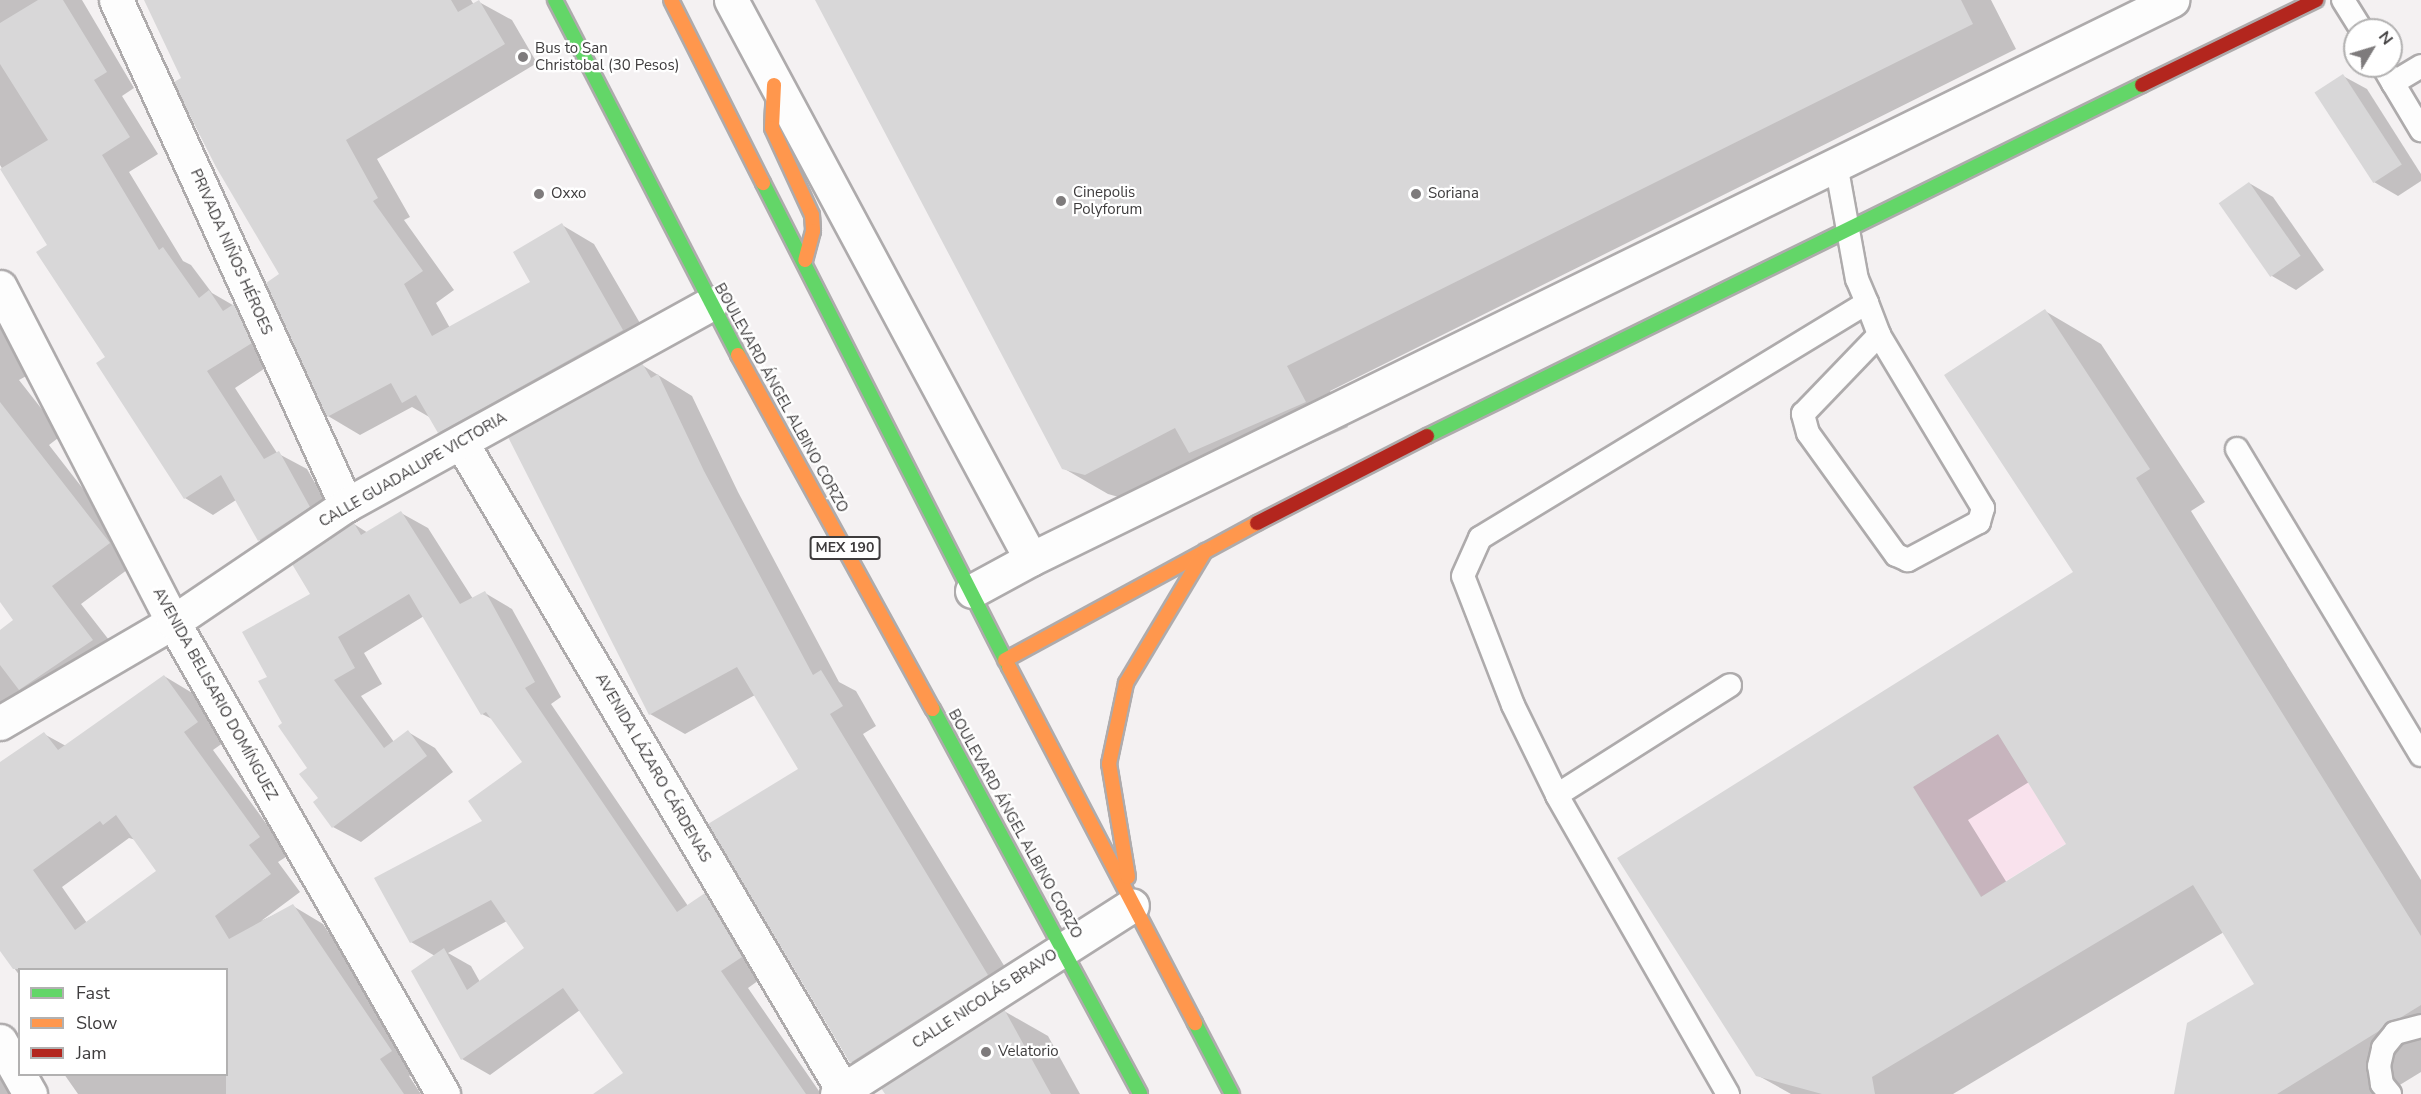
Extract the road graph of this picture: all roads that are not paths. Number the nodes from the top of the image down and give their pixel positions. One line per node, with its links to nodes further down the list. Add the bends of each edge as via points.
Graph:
1 (116, 0): 23 (street, PRIVADA NIÑOS HÉROES)
2 (555, 0): 19 (main road, BOULEVARD ÁNGEL ALBINO CORZO / MEX 190)
3 (671, 0): 16 (main road)
4 (731, 0): 12 (street)
5 (2172, 0): 14 (street)
6 (2316, 0): 15 (main road)
7 (2343, 0): 8 (lane)
8 (2354, 18)
9 (2421, 66): 10 (lane)
10 (2403, 71)
11 (2390, 78): 13 (lane)
12 (774, 85): 16 (main road, via 772,128 812,215 813,231); 25 (street)
13 (2421, 130)
14 (1836, 164): 15 (lane); 25 (street)
15 (1849, 230): 18 (lane, via 1857,279); 24 (main road, via 1324,487)
16 (805, 260): 26 (main road)
17 (0, 287): 27 (street, AVENIDA BELISARIO DOMÍNGUEZ)
18 (1867, 303): 20 (lane); 32 (lane, via 1480,538 1463,576 1513,705)
19 (710, 304): 21 (street, CALLE GUADALUPE VICTORIA); 34 (main road, BOULEVARD ÁNGEL ALBINO CORZO / MEX 190)
20 (1879, 335): 20 (lane, via 1983,508 1979,522 1908,560 1896,555 1808,433 1803,414)
21 (461, 442): 23 (street, CALLE GUADALUPE VICTORIA); 40 (street, AVENIDA LÁZARO CÁRDENAS)
22 (2237, 449): 31 (lane)
23 (346, 505): 27 (street, CALLE GUADALUPE VICTORIA)
24 (1205, 551): 28 (main road); 33 (main road, via 1126,683 1111,752 1109,764)
25 (1030, 558): 26 (street)
26 (972, 591): 28 (main road)
27 (173, 622): 30 (street, CALLE GUADALUPE VICTORIA); 42 (street, AVENIDA BELISARIO DOMÍNGUEZ)
28 (1005, 660): 33 (main road)
29 (1730, 685): 32 (lane)
30 (0, 723)
31 (2421, 755)
32 (1557, 795): 45 (lane)
33 (1132, 905): 34 (street, CALLE NICOLÁS BRAVO); 44 (main road)
34 (1064, 948): 40 (street, CALLE NICOLÁS BRAVO); 43 (main road, BOULEVARD ÁNGEL ALBINO CORZO / MEX 190)
35 (2421, 1026): 39 (lane, via 2395,1034 2383,1048)
36 (0, 1041): 37 (street)
37 (18, 1073)
38 (20, 1076): 41 (street)
39 (2380, 1091)
40 (841, 1093)
41 (30, 1094)
42 (443, 1094)
43 (1140, 1094)
44 (1233, 1094)
45 (1728, 1094)

